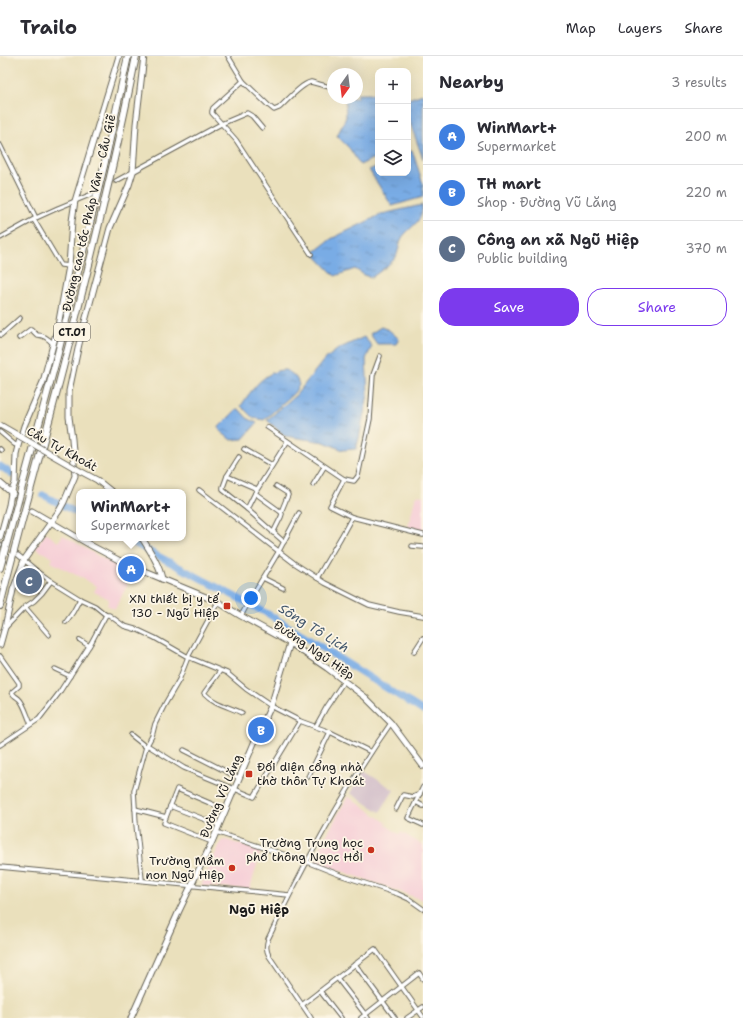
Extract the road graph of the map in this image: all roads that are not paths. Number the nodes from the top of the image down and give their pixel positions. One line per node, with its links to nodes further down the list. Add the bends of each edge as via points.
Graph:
1 (119, 56): 15 (street)
2 (128, 56): 61 (highway, Đường cao tốc Pháp Vân - Cầu Giẽ / CT.01, via 57,357)
3 (136, 56): 69 (highway, Đường cao tốc Pháp Vân - Cầu Giẽ / CT.01, via 112,169 67,352)
4 (144, 56): 12 (street)
5 (228, 56): 6 (street)
6 (243, 81): 7 (street, via 274,110 308,82); 8 (street, via 212,109 212,113)
7 (327, 86)
8 (222, 124): 9 (street, via 247,113); 12 (street); 18 (street, via 236,140)
9 (262, 128)
10 (0, 145): 11 (street)
11 (2, 154): 16 (street)
12 (133, 172): 13 (street); 48 (street, via 110,228 79,344 68,392 75,476)
13 (116, 182)
14 (92, 194): 15 (street)
15 (75, 201): 16 (street); 19 (street)
16 (35, 219): 17 (street); 19 (street, via 61,266)
17 (0, 238)
18 (311, 254)
19 (69, 266): 23 (street)
20 (20, 318): 21 (street)
21 (0, 334)
22 (19, 338): 23 (street, via 31,329)
23 (53, 344): 29 (street, via 43,382)
24 (380, 356): 35 (street, via 373,374 370,419 358,476 354,481)
25 (0, 425): 39 (street, Cầu Tự Khoát, bridge, via 97,480)
26 (267, 427): 28 (street)
27 (0, 432): 29 (street)
28 (287, 442): 32 (street); 33 (street)
29 (18, 446): 42 (street)
30 (244, 449): 32 (street)
31 (240, 456): 34 (street)
32 (272, 466): 41 (street)
33 (324, 467): 35 (street); 37 (street)
34 (227, 476): 41 (street); 43 (street, via 223,490)
35 (344, 479): 47 (street, via 330,506)
36 (0, 483): 42 (street)
37 (313, 484)
38 (276, 486): 45 (street, via 288,495)
39 (108, 489)
40 (199, 490): 58 (street)
41 (256, 491): 43 (street); 45 (street)
42 (12, 494): 51 (street)
43 (247, 509): 49 (street)
44 (33, 510): 48 (street, Đường Ngũ Hiệp)
45 (281, 512): 49 (street)
46 (299, 513): 55 (street)
47 (352, 517): 50 (street); 63 (street)
48 (52, 522): 52 (street, Đường Ngũ Hiệp); 60 (street)
49 (273, 533): 55 (street)
50 (423, 535)
51 (0, 537)
52 (76, 537)
53 (83, 541): 64 (street, Đường Ngũ Hiệp, via 126,564)
54 (144, 541): 64 (street, via 160,570)
55 (284, 542): 58 (street)
56 (412, 546): 57 (street)
57 (423, 546)
58 (279, 551): 62 (street); 63 (street)
59 (18, 556): 60 (street)
60 (24, 560): 65 (street); 75 (street, via 13,590)
61 (0, 568)
62 (263, 578): 66 (street); 72 (street)
63 (317, 578): 73 (street, via 369,604)
64 (162, 579): 68 (street, Đường Ngũ Hiệp)
65 (51, 581): 67 (street); 70 (street)
66 (283, 588)
67 (80, 598): 71 (street); 74 (street)
68 (218, 602): 72 (street, Đường Ngũ Hiệp); 84 (street)
69 (0, 606)
70 (25, 608): 75 (street); 76 (street)
71 (106, 614): 81 (street); 84 (street, via 124,626 155,638)
72 (242, 614): 79 (street, Đường Ngũ Hiệp)
73 (423, 616)
74 (66, 622)
75 (5, 627): 80 (street)
76 (49, 635)
77 (423, 638): 82 (street)
78 (80, 640): 81 (street)
79 (290, 643): 88 (street, Đường Ngũ Hiệp); 89 (street, Đường Vũ Lăng)
80 (0, 645)
81 (89, 646): 87 (street)
82 (414, 652)
83 (0, 656): 93 (street, via 19,684 12,694 19,699)
84 (188, 657): 86 (street); 98 (street)
85 (55, 669): 87 (street)
86 (220, 671): 89 (street); 90 (street, via 204,693 219,704)
87 (70, 676): 93 (street, via 39,719)
88 (344, 681): 92 (street, Đường Ngũ Hiệp, via 365,697); 94 (street)
89 (271, 706): 91 (street); 103 (street, Đường Vũ Lăng)
90 (242, 713)
91 (300, 721): 94 (street); 105 (street, via 254,797)
92 (391, 723): 100 (street); 101 (street, Đường Ngũ Hiệp)
93 (31, 724): 97 (street)
94 (316, 726): 95 (street)
95 (330, 732): 100 (street); 102 (street)
96 (131, 735): 98 (street)
97 (0, 745)
98 (146, 746): 105 (street, via 184,768); 110 (street, via 134,791)
99 (184, 750): 103 (street)
100 (371, 752): 118 (street)
101 (423, 766)
102 (308, 777)
103 (239, 778): 105 (street, Đường Vũ Lăng)
104 (423, 787): 106 (street)
105 (234, 790): 112 (street, Đường Vũ Lăng)
106 (420, 794): 107 (street); 111 (street, via 413,797 403,795)
107 (416, 802): 109 (street); 115 (street, via 408,818)
108 (170, 806): 112 (street, via 177,789); 113 (street); 114 (street)
109 (423, 806)
110 (135, 809): 113 (street); 120 (street)
111 (396, 809)
112 (226, 810): 114 (street, Đường Vũ Lăng)
113 (166, 817): 117 (street, via 164,824)
114 (219, 825): 116 (street, Đường Vũ Lăng)
115 (423, 825)
116 (216, 832): 117 (street, Đường Vũ Lăng); 118 (street)
117 (212, 842): 121 (street, Đường Vũ Lăng)
118 (307, 862): 122 (street); 123 (street, via 398,894)
119 (0, 867): 120 (street)
120 (142, 880): 121 (street)
121 (191, 886): 122 (street); 135 (street, Đường Vũ Lăng)
122 (289, 895): 130 (street, via 268,939 266,950)
123 (423, 909)
124 (355, 964): 125 (street); 127 (street, via 375,949); 129 (street)
125 (336, 978): 128 (street); 133 (street)
126 (423, 979): 127 (street, via 419,973)
127 (402, 986): 129 (street); 132 (street)
128 (320, 991): 130 (street); 137 (street)
129 (382, 1002): 133 (street); 139 (street)
130 (302, 1005): 136 (street)
131 (423, 1007): 132 (street)
132 (418, 1011): 134 (street); 140 (street)
133 (367, 1016): 138 (street)
134 (423, 1017)
135 (131, 1018)
136 (311, 1018)
137 (341, 1018)
138 (361, 1018)
139 (395, 1018)
140 (407, 1018)

